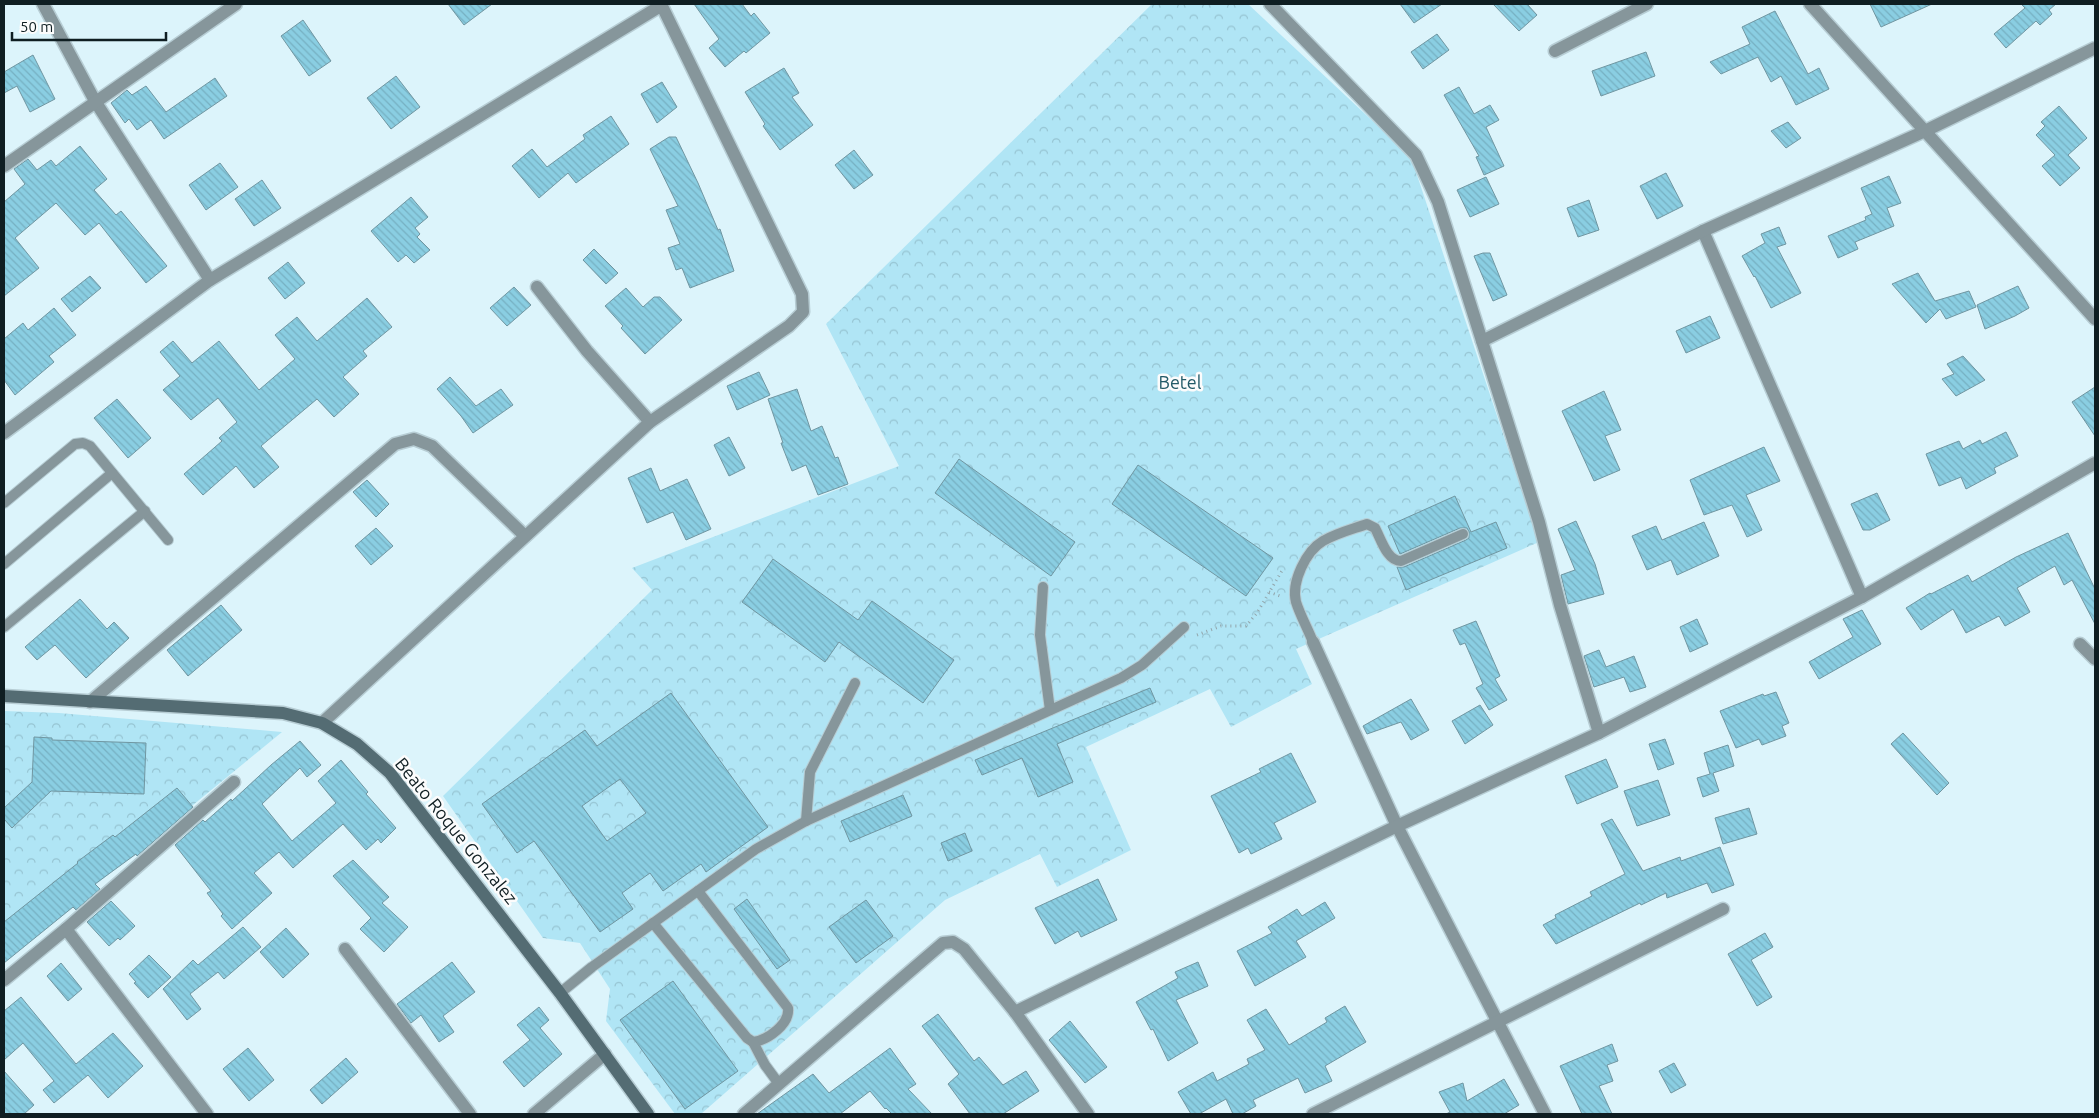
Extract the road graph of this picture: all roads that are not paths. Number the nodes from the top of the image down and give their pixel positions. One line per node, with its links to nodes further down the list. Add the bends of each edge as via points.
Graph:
1 (43, 4): 9 (street)
2 (236, 4): 9 (street)
3 (661, 4): 13 (street); 17 (street, via 802,294 803,312 789,326)
4 (1270, 4): 16 (street, via 1416,155 1438,202)
5 (1646, 4): 8 (street)
6 (1810, 4): 10 (street)
7 (2095, 48): 10 (street)
8 (1555, 50)
9 (95, 101): 11 (street); 13 (street)
10 (1925, 131): 12 (street); 15 (street)
11 (4, 166)
12 (1703, 231): 16 (street); 28 (street)
13 (210, 280): 18 (street)
14 (537, 287): 17 (street, via 587,352)
15 (2095, 319)
16 (1482, 341): 39 (street, via 1539,522 1560,605)
17 (650, 422): 24 (street)
18 (4, 433)
19 (2095, 463): 28 (street)
20 (112, 472): 21 (lane, via 90,446 75,444); 22 (lane); 26 (lane)
21 (4, 503)
22 (145, 511): 25 (lane); 29 (lane)
23 (1463, 534): 31 (lane, via 1402,561 1391,557 1375,528 1367,524 1317,545 1300,570 1295,586 1296,602)
24 (525, 536): 36 (street, via 432,446 414,439 395,444); 38 (street)
25 (168, 540)
26 (4, 564)
27 (1043, 587): 37 (lane, via 1040,635)
28 (1862, 597): 39 (street)
29 (4, 627)
30 (1184, 627): 37 (lane, via 1128,673)
31 (1313, 642): 42 (street)
32 (2080, 644): 33 (street)
33 (2095, 659)
34 (855, 683): 41 (lane, via 810,772)
35 (4, 696): 36 (street, Beato Roque Gonzalez)
36 (90, 702): 38 (street, Beato Roque Gonzalez, via 283,713)
37 (1050, 710): 41 (lane)
38 (322, 723): 49 (street, Beato Roque Gonzalez, via 357,744 390,773)
39 (1599, 733): 42 (street)
40 (234, 782): 46 (street)
41 (806, 821): 43 (lane, via 756,849)
42 (1397, 826): 50 (street); 51 (street)
43 (698, 891): 45 (lane); 52 (lane, via 788,1008 785,1022 763,1041)
44 (1723, 909): 51 (street)
45 (653, 923): 49 (lane); 52 (lane)
46 (66, 928): 48 (street); 56 (street)
47 (345, 949): 57 (street)
48 (4, 980)
49 (560, 993): 53 (street, Beato Roque Gonzalez)
50 (1015, 1012): 54 (street, via 964,949 953,942 943,943); 55 (street)
51 (1498, 1023): 61 (street); 62 (street)
52 (753, 1042): 54 (lane)
53 (605, 1054): 58 (street); 59 (street, Beato Roque Gonzalez)
54 (779, 1084): 60 (street)
55 (1084, 1112)
56 (207, 1114)
57 (470, 1114)
58 (534, 1114)
59 (648, 1114)
60 (744, 1114)
61 (1313, 1114)
62 (1545, 1114)

